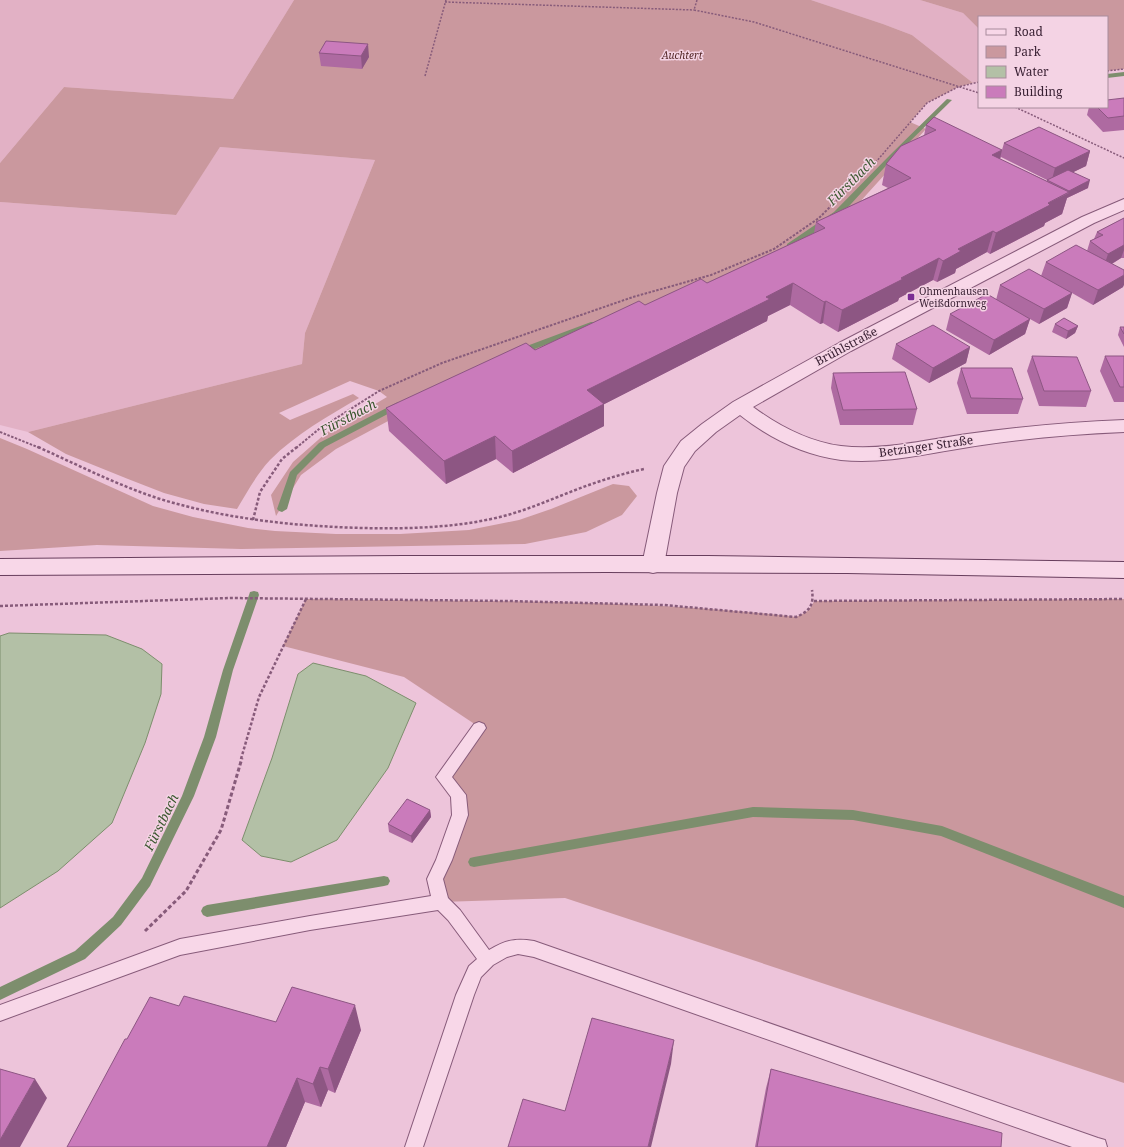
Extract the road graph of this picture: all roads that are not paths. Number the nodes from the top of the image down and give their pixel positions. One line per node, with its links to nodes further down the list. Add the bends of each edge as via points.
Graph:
1 (1124, 204): 2 (street, Brühlstraße, via 946,293)
2 (740, 406): 3 (street, Betzinger Straße, via 757,419 806,445 840,453 869,453 1019,434); 4 (street, Brühlstraße, via 688,446 674,466)
3 (1124, 426)
4 (653, 565): 5 (street); 6 (street)
5 (0, 567)
6 (1124, 570)
7 (479, 728): 8 (lane, via 443,777 458,795 460,815 435,879)
8 (441, 902): 9 (lane, via 454,915); 10 (lane, via 180,947)
9 (487, 960): 11 (lane, via 475,972 465,995); 12 (lane, via 502,951 518,946 534,949)
10 (0, 1013)
11 (414, 1147)
12 (1098, 1147)

